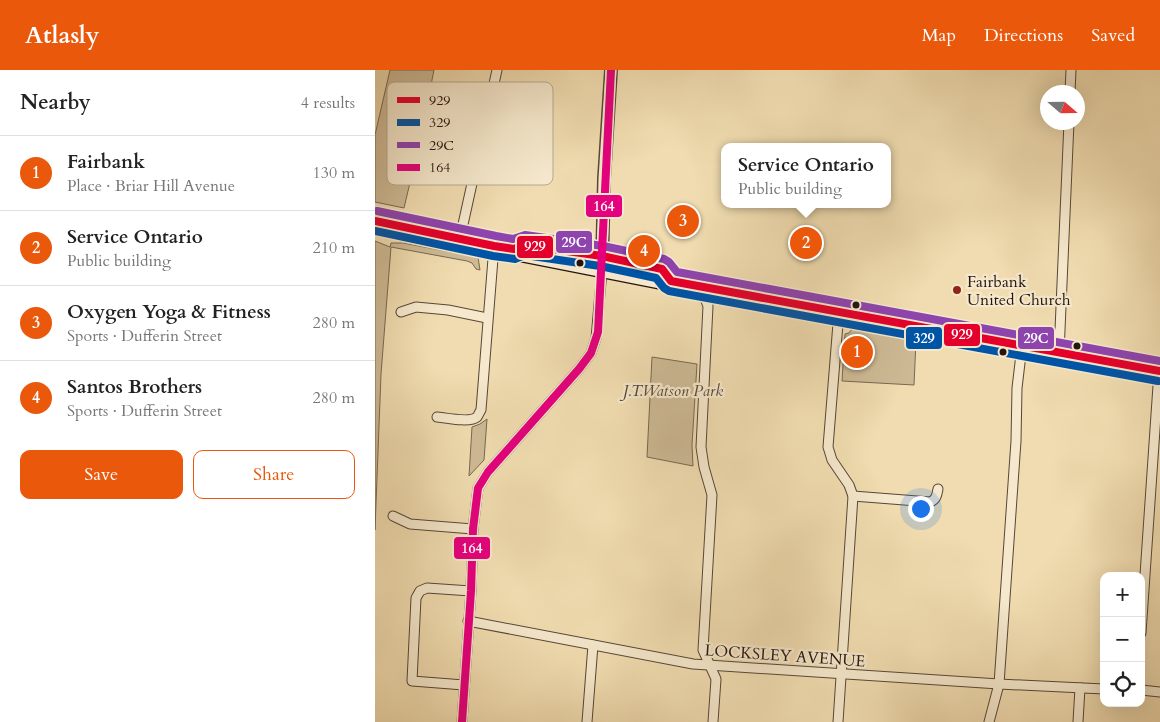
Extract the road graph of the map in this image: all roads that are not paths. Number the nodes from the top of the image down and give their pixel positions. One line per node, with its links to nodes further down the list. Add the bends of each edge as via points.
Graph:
1 (611, 70): 10 (street)
2 (1071, 70): 3 (street)
3 (1070, 85)
4 (1069, 130): 18 (street)
5 (472, 185): 7 (street)
6 (375, 221): 7 (main road)
7 (460, 238): 8 (main road)
8 (493, 246): 9 (main road); 16 (street)
9 (514, 249): 10 (main road, via 524,245); 11 (main road, via 521,255)
10 (603, 256): 11 (street); 12 (main road, via 663,269)
11 (602, 271): 12 (main road, via 663,283); 25 (street, via 598,332 591,353 487,472 478,488)
12 (671, 280): 13 (main road)
13 (707, 288): 14 (main road); 30 (street, via 701,447 712,495 703,650)
14 (839, 311): 17 (main road); 22 (street, via 828,448)
15 (401, 312): 16 (street, via 417,307)
16 (487, 318): 20 (street, via 481,410 471,420)
17 (1021, 346): 18 (main road); 32 (street)
18 (1059, 353): 19 (main road)
19 (1160, 371): 23 (street)
20 (437, 417)
21 (937, 489): 22 (street, via 930,502)
22 (853, 496): 31 (street)
23 (1156, 496): 27 (street)
24 (393, 516): 25 (street, via 410,524)
25 (473, 529): 26 (street)
26 (471, 591): 28 (street); 33 (street, via 423,588 418,594 412,681)
27 (1143, 617)
28 (468, 621): 29 (street, LOCKSLEY AVENUE); 33 (street)
29 (593, 645): 30 (street, LOCKSLEY AVENUE, via 693,664); 39 (street)
30 (710, 664): 31 (street, LOCKSLEY AVENUE); 40 (street, via 716,679)
31 (841, 673): 32 (street, LOCKSLEY AVENUE); 41 (street)
32 (999, 684): 34 (street, LOCKSLEY AVENUE); 42 (street)
33 (464, 685): 38 (street)
34 (1080, 688): 35 (street, LOCKSLEY AVENUE); 43 (street)
35 (1100, 689)
36 (1145, 690): 37 (street)
37 (1160, 692)
38 (462, 722)
39 (587, 722)
40 (713, 722)
41 (838, 722)
42 (989, 722)
43 (1078, 722)

